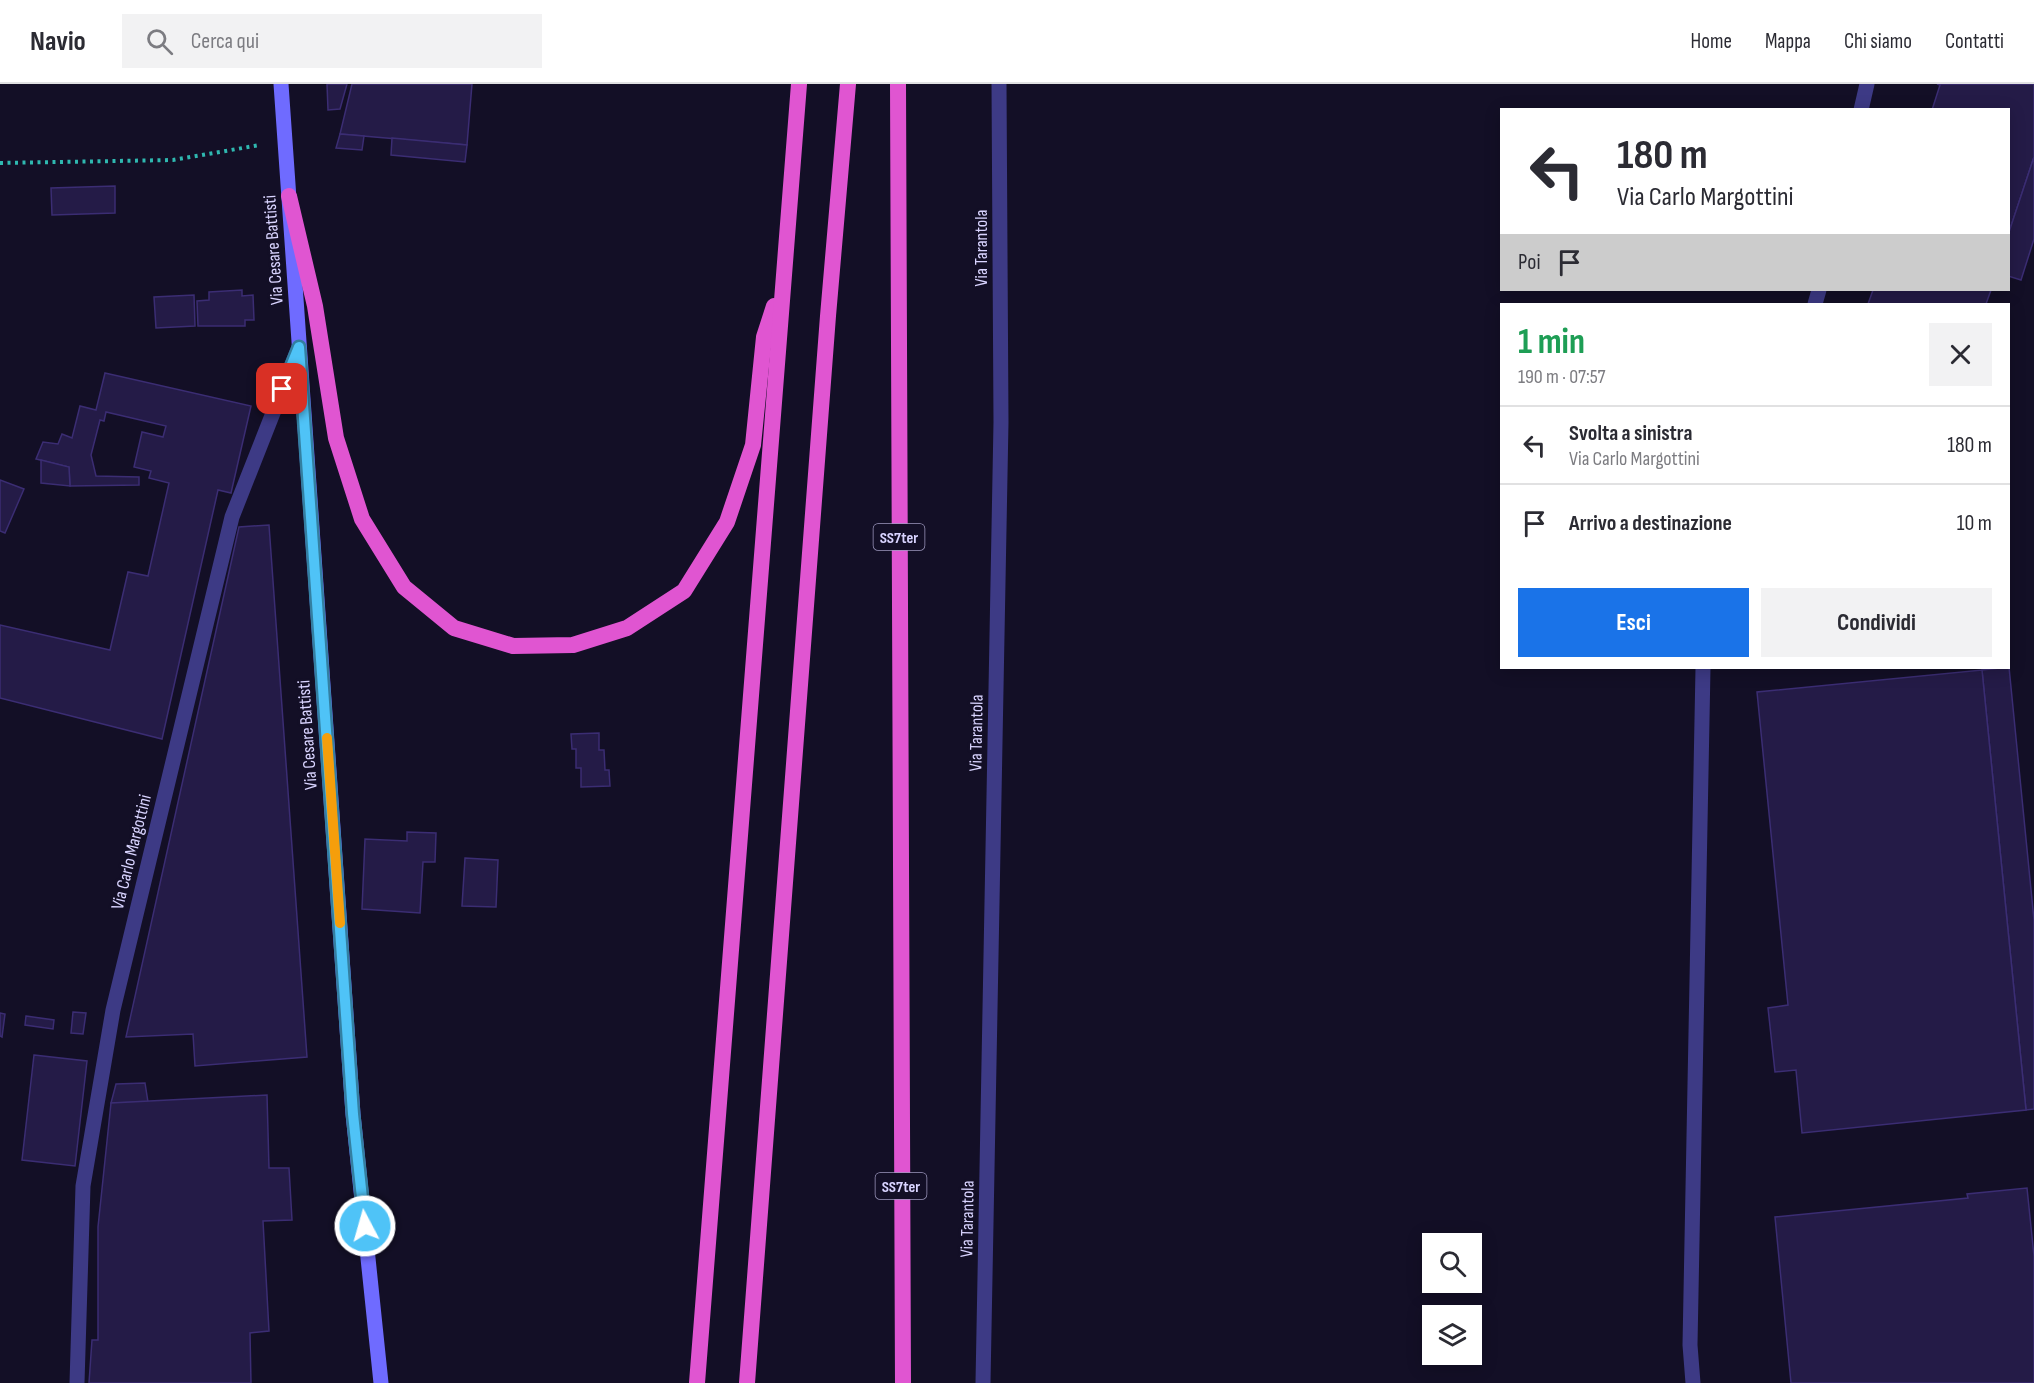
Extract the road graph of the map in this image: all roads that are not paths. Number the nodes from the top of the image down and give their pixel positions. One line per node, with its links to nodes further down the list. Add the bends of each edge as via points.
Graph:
1 (281, 84): 8 (main road, Via Cesare Battisti)
2 (799, 84): 9 (highway)
3 (848, 84): 15 (highway)
4 (898, 84): 16 (highway, SS7ter)
5 (999, 84): 17 (street, Via Tarantola, via 1001,422)
6 (1867, 84): 7 (street)
7 (1861, 108)
8 (289, 196): 9 (highway, via 315,306 336,438 362,519 404,587 454,628 513,646 573,645 627,628 684,591 727,522 753,445 764,338); 10 (main road, Via Cesare Battisti)
9 (783, 274): 14 (highway)
10 (299, 347): 12 (street, Via Carlo Margottini, via 232,517 113,1010 82,1186); 13 (main road, Via Cesare Battisti, via 353,1114)
11 (1703, 669): 18 (street, via 1690,1345)
12 (77, 1383)
13 (381, 1383)
14 (697, 1383)
15 (747, 1383)
16 (903, 1383)
17 (983, 1383)
18 (1693, 1383)

